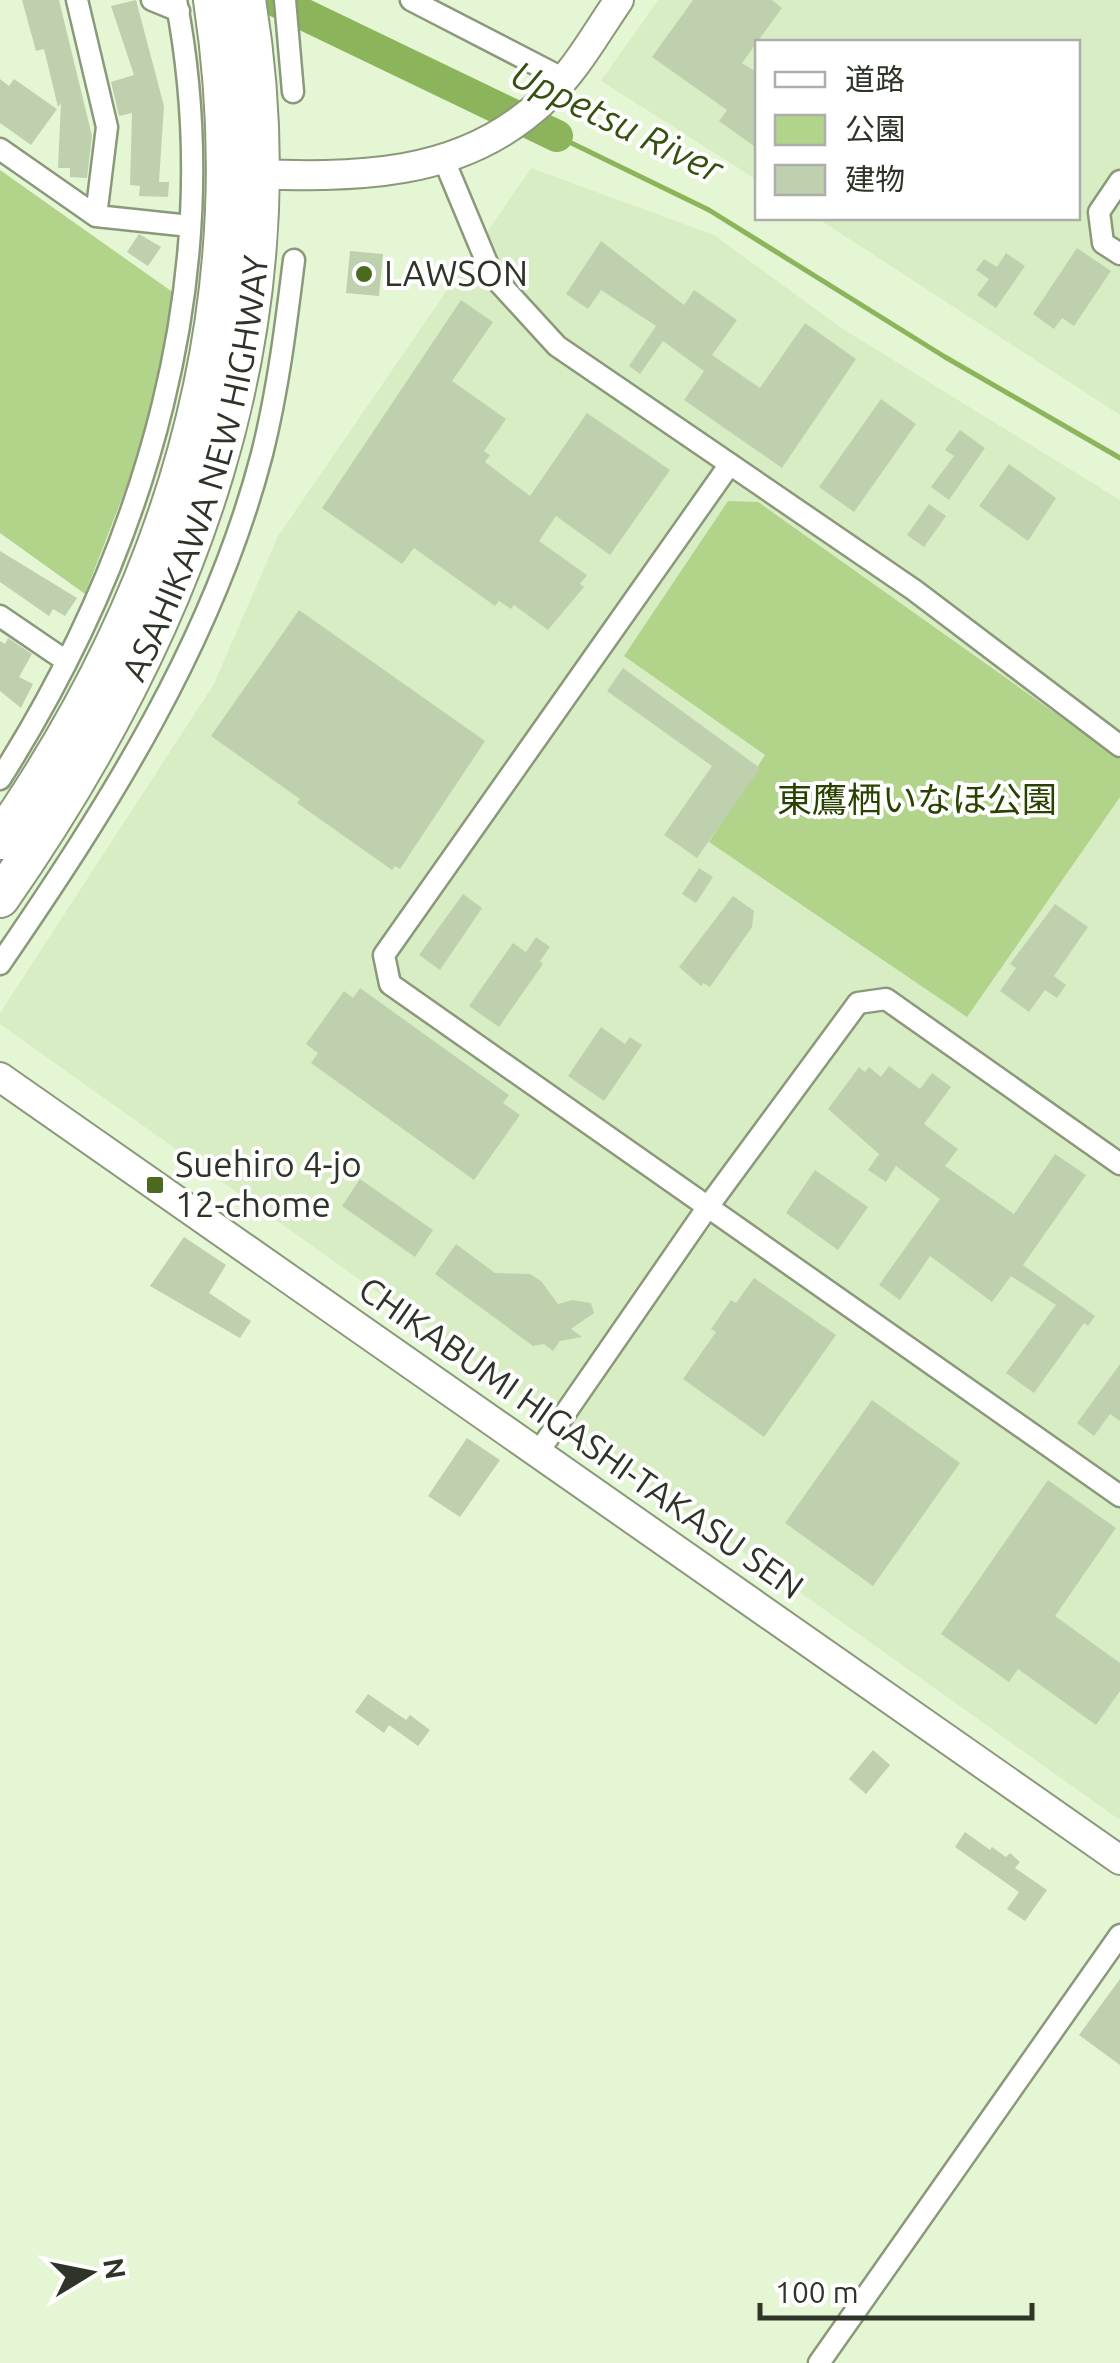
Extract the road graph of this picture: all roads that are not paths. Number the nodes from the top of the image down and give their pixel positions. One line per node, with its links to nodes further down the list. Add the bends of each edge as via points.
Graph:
1 (77, 0): 13 (street, via 107,126)
2 (152, 0): 6 (street)
3 (285, 0): 8 (street)
4 (619, 0): 7 (street)
5 (421, 2): 7 (street)
6 (213, 9): 11 (highway, ASAHIKAWA NEW HIGHWAY); 14 (street, via 190,120)
7 (556, 88): 10 (street, via 490,140)
8 (293, 92)
9 (0, 148): 13 (street)
10 (444, 160): 11 (street, via 380,175); 19 (street, via 492,276 557,346)
11 (244, 175): 17 (highway, ASAHIKAWA NEW HIGHWAY); 25 (highway, ASAHIKAWA NEW HIGHWAY, via 210,365 159,543 90,698)
12 (1120, 181): 15 (street, via 1099,212 1104,242)
13 (96, 216): 14 (street)
14 (190, 226): 21 (street, via 181,326 161,420 119,548)
15 (1120, 254)
16 (294, 260): 18 (street)
17 (251, 299): 18 (street); 23 (highway, ASAHIKAWA NEW HIGHWAY, via 231,415 202,518)
18 (288, 306): 23 (street, via 262,454 230,555 188,657)
19 (730, 464): 22 (street, via 914,590); 30 (street, via 384,955 390,984)
20 (0, 616): 21 (street)
21 (66, 660): 24 (street)
22 (1120, 746)
23 (106, 769): 26 (highway, ASAHIKAWA NEW HIGHWAY); 27 (street)
24 (0, 778)
25 (0, 840)
26 (0, 898)
27 (0, 964)
28 (0, 1076): 31 (street, CHIKABUMI HIGASHI-TAKASU SEN)
29 (1120, 1164): 30 (street, via 886,999 858,1004)
30 (708, 1208): 31 (street); 32 (street)
31 (538, 1454): 33 (street, CHIKABUMI HIGASHI-TAKASU SEN)
32 (1120, 1496)
33 (1120, 1860)
34 (1120, 1935): 35 (street)
35 (820, 2363)

